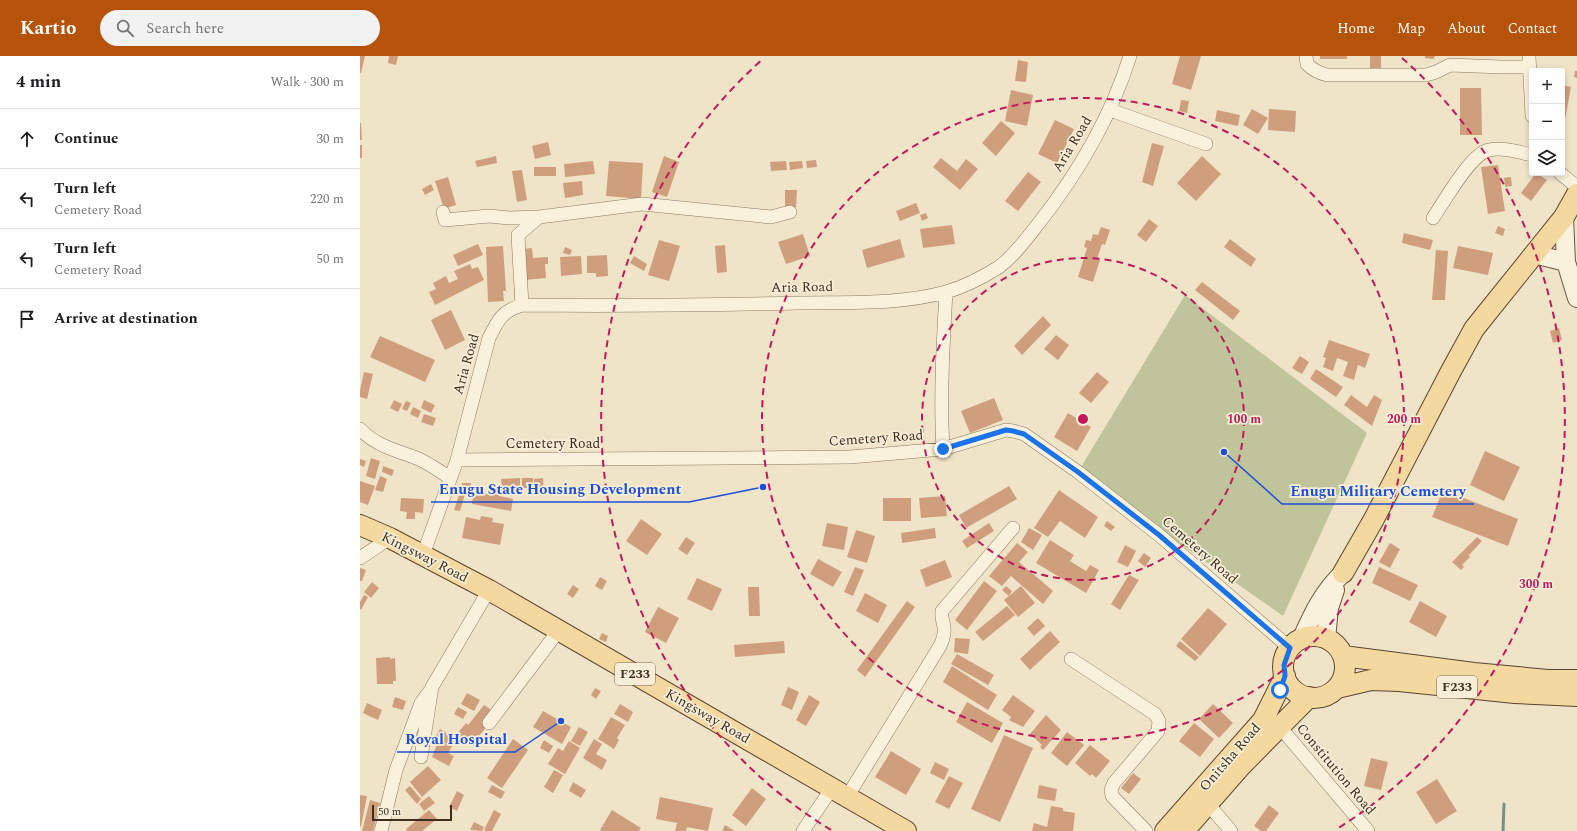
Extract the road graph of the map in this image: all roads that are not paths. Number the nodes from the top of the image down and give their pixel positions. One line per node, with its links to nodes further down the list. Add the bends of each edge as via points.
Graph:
1 (1130, 56): 5 (street, Aria Road)
2 (1306, 56): 3 (street, via 1307,64 1312,69 1327,75 1426,75 1450,65 1501,68)
3 (1529, 61): 4 (street)
4 (1531, 104)
5 (1110, 110): 6 (street); 18 (street, Aria Road, via 1081,164 1050,209 1009,259 969,284)
6 (1206, 144)
7 (1529, 154): 15 (street, via 1500,149 1480,153 1464,171)
8 (1564, 176): 9 (street)
9 (1577, 187)
10 (1577, 194): 14 (main road)
11 (443, 212): 13 (street, via 445,220 489,216)
12 (790, 212): 13 (street, via 771,217 642,204)
13 (539, 217): 20 (street, via 518,235)
14 (1564, 217): 16 (main road); 17 (main road)
15 (1434, 218)
16 (1534, 254): 17 (main road); 30 (main road, via 1474,329)
17 (1566, 262): 19 (main road)
18 (946, 292): 20 (street, Aria Road, via 895,302); 22 (street, via 941,410)
19 (1577, 298)
20 (522, 305): 23 (street, Aria Road, via 504,313 489,338)
21 (360, 429): 24 (street, via 369,438 394,451 420,460)
22 (943, 449): 23 (street, Cemetery Road, via 850,457); 34 (street, Cemetery Road, via 1006,430 1024,434 1159,535)
23 (457, 460): 24 (street, Aria Road)
24 (450, 478): 28 (street, Aria Road)
25 (360, 525): 27 (main road, Kingsway Road / F233)
26 (1013, 528): 46 (street, via 942,611 944,636 940,646)
27 (390, 538): 28 (main road, Kingsway Road / F233); 29 (street)
28 (423, 555): 31 (main road, Kingsway Road / F233)
29 (360, 558)
30 (1343, 573): 33 (main road, via 1332,595); 34 (main road, via 1330,585)
31 (488, 590): 32 (main road, Kingsway Road / F233); 39 (street)
32 (559, 630): 43 (street); 46 (main road, Kingsway Road / F233)
33 (1326, 638): 34 (main road, via 1314,636); 35 (main road, via 1334,642)
34 (1296, 643): 37 (main road, via 1284,665)
35 (1343, 656): 38 (main road, F233, via 1474,673); 40 (main road, via 1344,673)
36 (1071, 659): 51 (street, via 1154,714 1159,721 1158,731 1114,783 1111,790 1112,796)
37 (1285, 676): 42 (main road, via 1294,690); 52 (main road, Onitsha Road, via 1263,720)
38 (1577, 680)
39 (432, 688): 45 (street); 48 (street, via 421,703 396,770)
40 (1337, 688): 41 (main road, F233, via 1351,683 1385,680 1516,693); 42 (main road, F233, via 1329,694)
41 (1577, 696)
42 (1309, 697): 44 (main road, Onitsha Road)
43 (489, 723)
44 (1280, 727): 47 (main road, Onitsha Road); 55 (street, Constitution Road)
45 (421, 757)
46 (840, 793): 49 (street); 50 (main road, Kingsway Road / F233)
47 (1208, 804): 53 (main road, Onitsha Road); 54 (street)
48 (381, 831)
49 (803, 831)
50 (906, 831)
51 (1146, 831)
52 (1165, 831)
53 (1184, 831)
54 (1231, 831)
55 (1368, 831)

